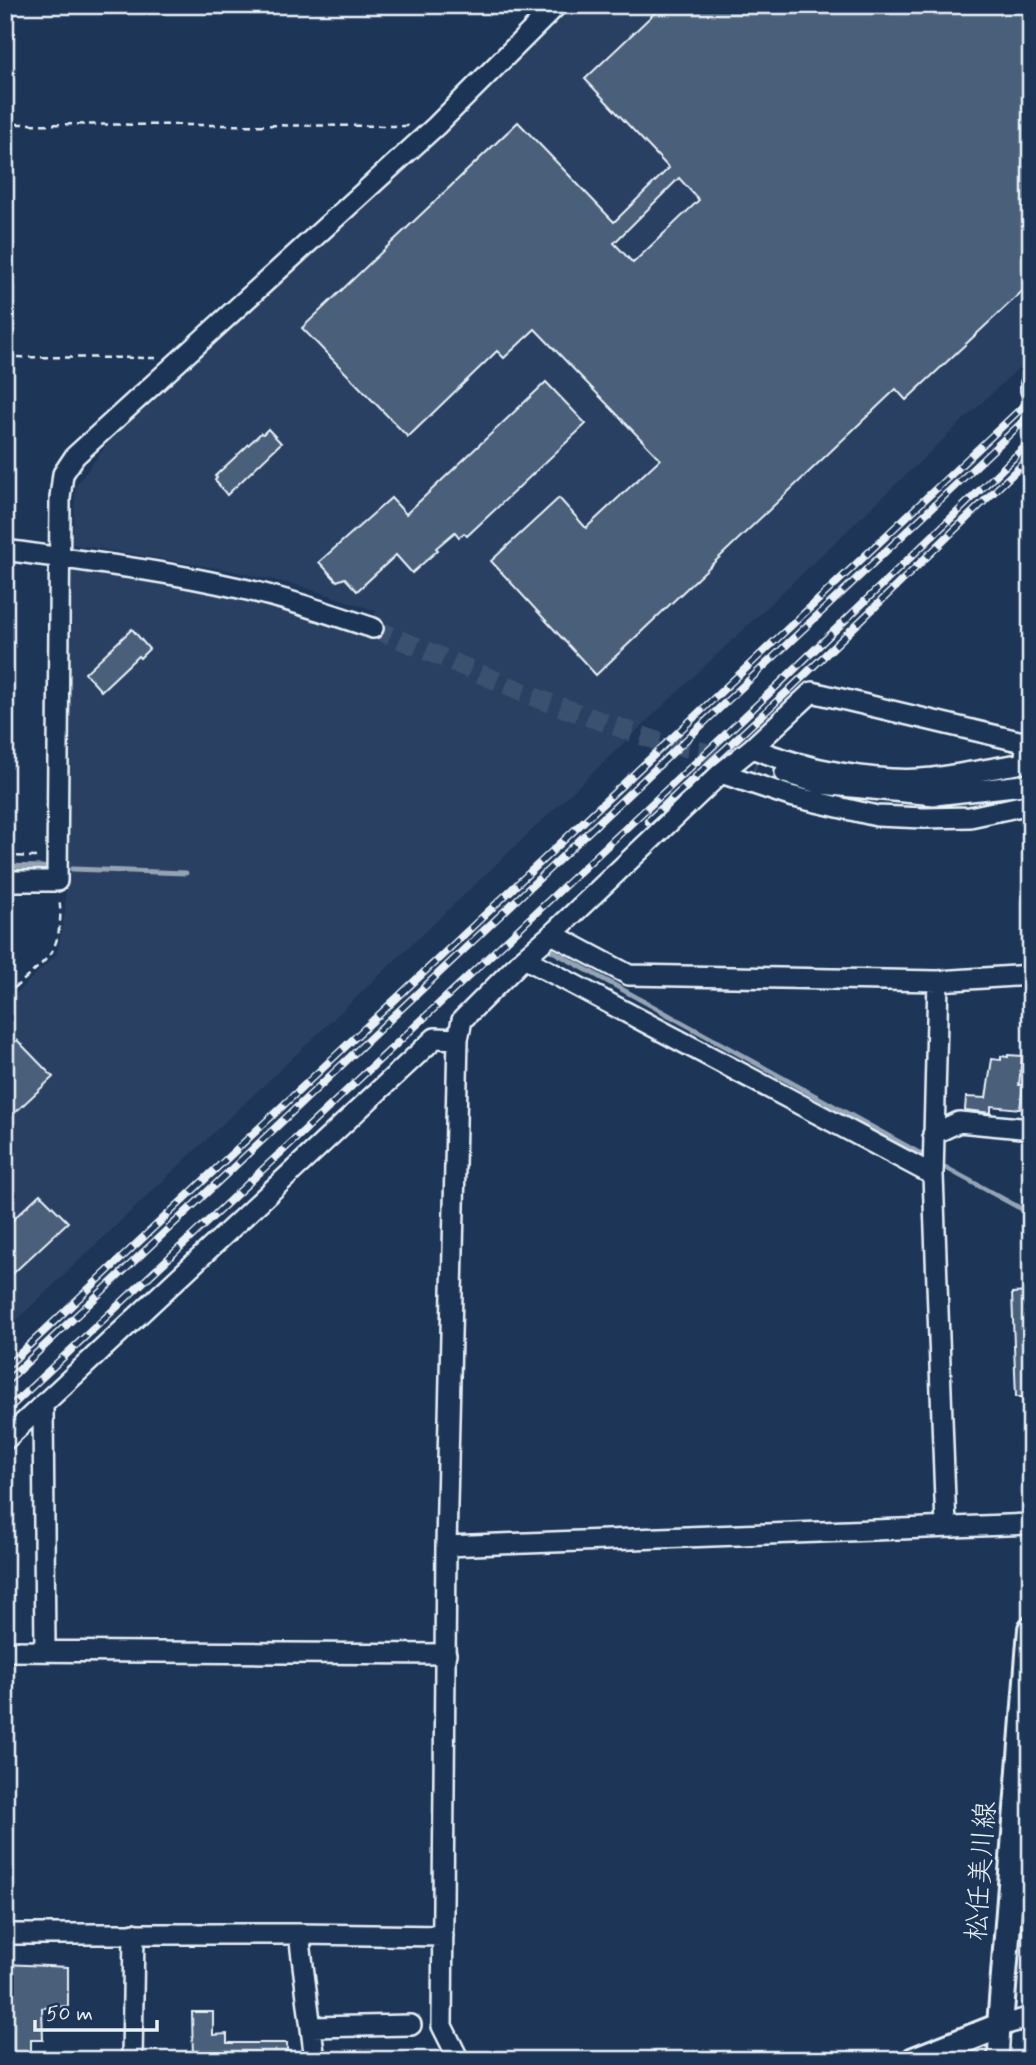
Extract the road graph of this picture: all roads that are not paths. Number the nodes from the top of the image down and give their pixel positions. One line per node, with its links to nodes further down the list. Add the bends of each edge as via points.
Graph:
1 (557, 5): 5 (street, via 436,126 75,456 63,474)
2 (1031, 384): 3 (street)
3 (1031, 390)
4 (5, 550): 5 (street)
5 (61, 558): 6 (street, via 238,587); 12 (street, via 57,881)
6 (373, 628)
7 (1029, 743): 8 (street, via 1024,763 930,778 880,779); 8 (street, via 812,692)
8 (754, 756): 9 (street); 10 (street, via 821,784 935,795)
9 (721, 772): 11 (street, via 790,796 877,816 970,817); 13 (street)
10 (1031, 784)
11 (1031, 804)
12 (5, 881)
13 (552, 934): 14 (street); 16 (street, via 629,975)
14 (524, 958): 17 (street, via 462,1020); 20 (street)
15 (1031, 975): 16 (street)
16 (938, 981): 19 (street)
17 (458, 1039): 21 (street, via 435,1038); 25 (street)
18 (1031, 1129): 19 (street, via 959,1122)
19 (933, 1134): 20 (street)
20 (933, 1175): 24 (street)
21 (43, 1405): 22 (street); 28 (street)
22 (5, 1440)
23 (1031, 1524): 24 (street)
24 (946, 1527): 25 (street)
25 (446, 1546): 29 (street)
26 (1031, 1629): 36 (main road, 松任美川線)
27 (5, 1651): 28 (street)
28 (45, 1651): 29 (street)
29 (446, 1654): 33 (street)
30 (134, 1933): 31 (street); 32 (street); 38 (street)
31 (5, 1934)
32 (299, 1934): 33 (street); 37 (street)
33 (443, 1936): 40 (street, via 442,2026)
34 (1031, 2017): 36 (street)
35 (411, 2025): 37 (street)
36 (1000, 2026): 41 (main road); 42 (street)
37 (311, 2027): 39 (street)
38 (132, 2060)
39 (315, 2060)
40 (459, 2060)
41 (914, 2060)
42 (998, 2060)

